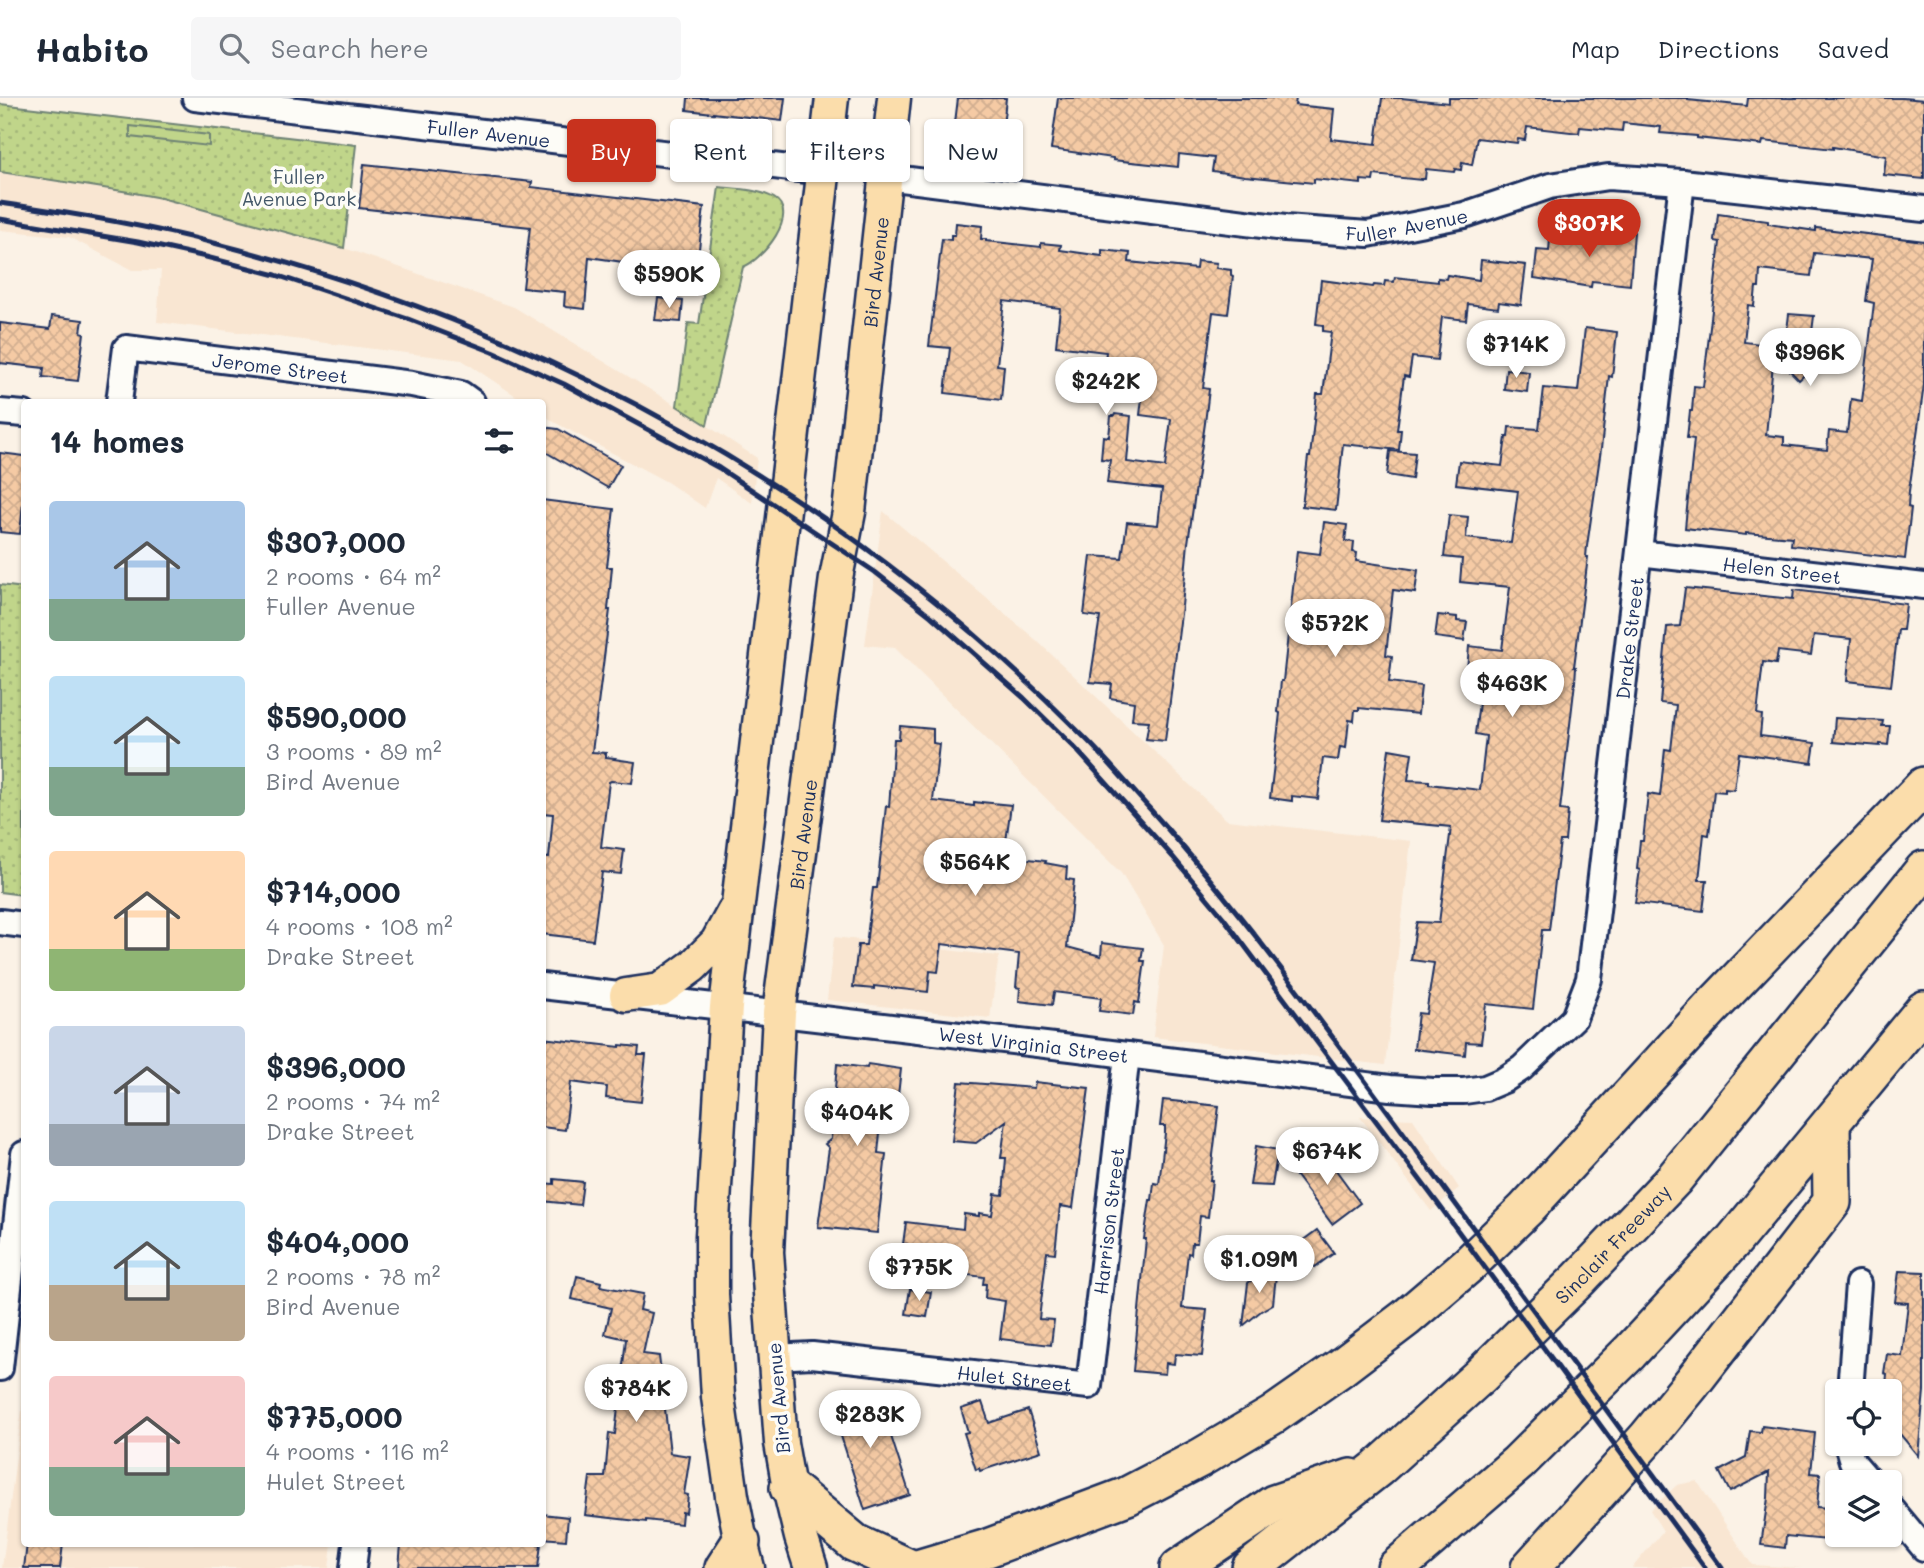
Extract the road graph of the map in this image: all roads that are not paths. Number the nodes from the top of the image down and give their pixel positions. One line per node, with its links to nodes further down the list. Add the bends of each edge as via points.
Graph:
1 (195, 98): 6 (street, Fuller Avenue)
2 (832, 98): 4 (main road)
3 (894, 98): 5 (main road, Bird Avenue)
4 (830, 119)
5 (892, 119)
6 (786, 168)
7 (910, 180): 10 (street, Fuller Avenue, via 1285,228 1368,234 1464,215 1550,186 1608,177)
8 (823, 182): 20 (main road)
9 (885, 182): 27 (main road, Bird Avenue, via 849,512 836,578)
10 (1682, 182): 11 (street, Fuller Avenue); 16 (street, Drake Street)
11 (1924, 209)
12 (119, 399): 13 (street, Jerome Street, via 126,348 412,384)
13 (468, 399)
14 (0, 412): 15 (street)
15 (21, 414)
16 (1639, 553): 17 (street, Helen Street); 29 (street, Drake Street, via 1588,979 1574,1018)
17 (1924, 586)
18 (1924, 786): 46 (highway, via 1526,1209 1406,1318 1273,1415 1127,1496)
19 (1924, 870): 37 (highway, Sinclair Freeway, via 1674,1179 1480,1376)
20 (738, 904): 24 (main road, via 717,942 693,966 660,990); 25 (main road)
21 (0, 922): 22 (street)
22 (21, 925)
23 (546, 986): 24 (street, West Virginia Street)
24 (626, 995): 25 (street, West Virginia Street)
25 (726, 1007): 27 (street, West Virginia Street); 42 (main road, via 712,1296 718,1397)
26 (1924, 1010): 30 (highway)
27 (779, 1013): 28 (street, West Virginia Street); 33 (main road, Bird Avenue, via 766,1252)
28 (1127, 1055): 29 (street, West Virginia Street, via 1433,1091 1485,1088); 36 (street, Harrison Street)
29 (1521, 1068)
30 (1831, 1125): 49 (highway, via 1734,1240 1630,1352 1518,1463); 50 (highway, via 1832,1202 1647,1438)
31 (21, 1181): 34 (street)
32 (1858, 1284): 35 (street)
33 (774, 1357): 36 (street, Hulet Street, via 812,1355); 38 (main road, Bird Avenue)
34 (0, 1368)
35 (1851, 1379)
36 (1089, 1386)
37 (1378, 1468): 47 (highway, via 1274,1504); 48 (highway, Sinclair Freeway)
38 (789, 1488): 44 (main road, Bird Avenue); 45 (highway, via 855,1543)
39 (1902, 1521): 41 (street)
40 (356, 1547): 43 (street)
41 (1924, 1548)
42 (738, 1559)
43 (353, 1568)
44 (811, 1568)
45 (909, 1568)
46 (921, 1568)
47 (1179, 1568)
48 (1251, 1568)
49 (1396, 1568)
50 (1530, 1568)

